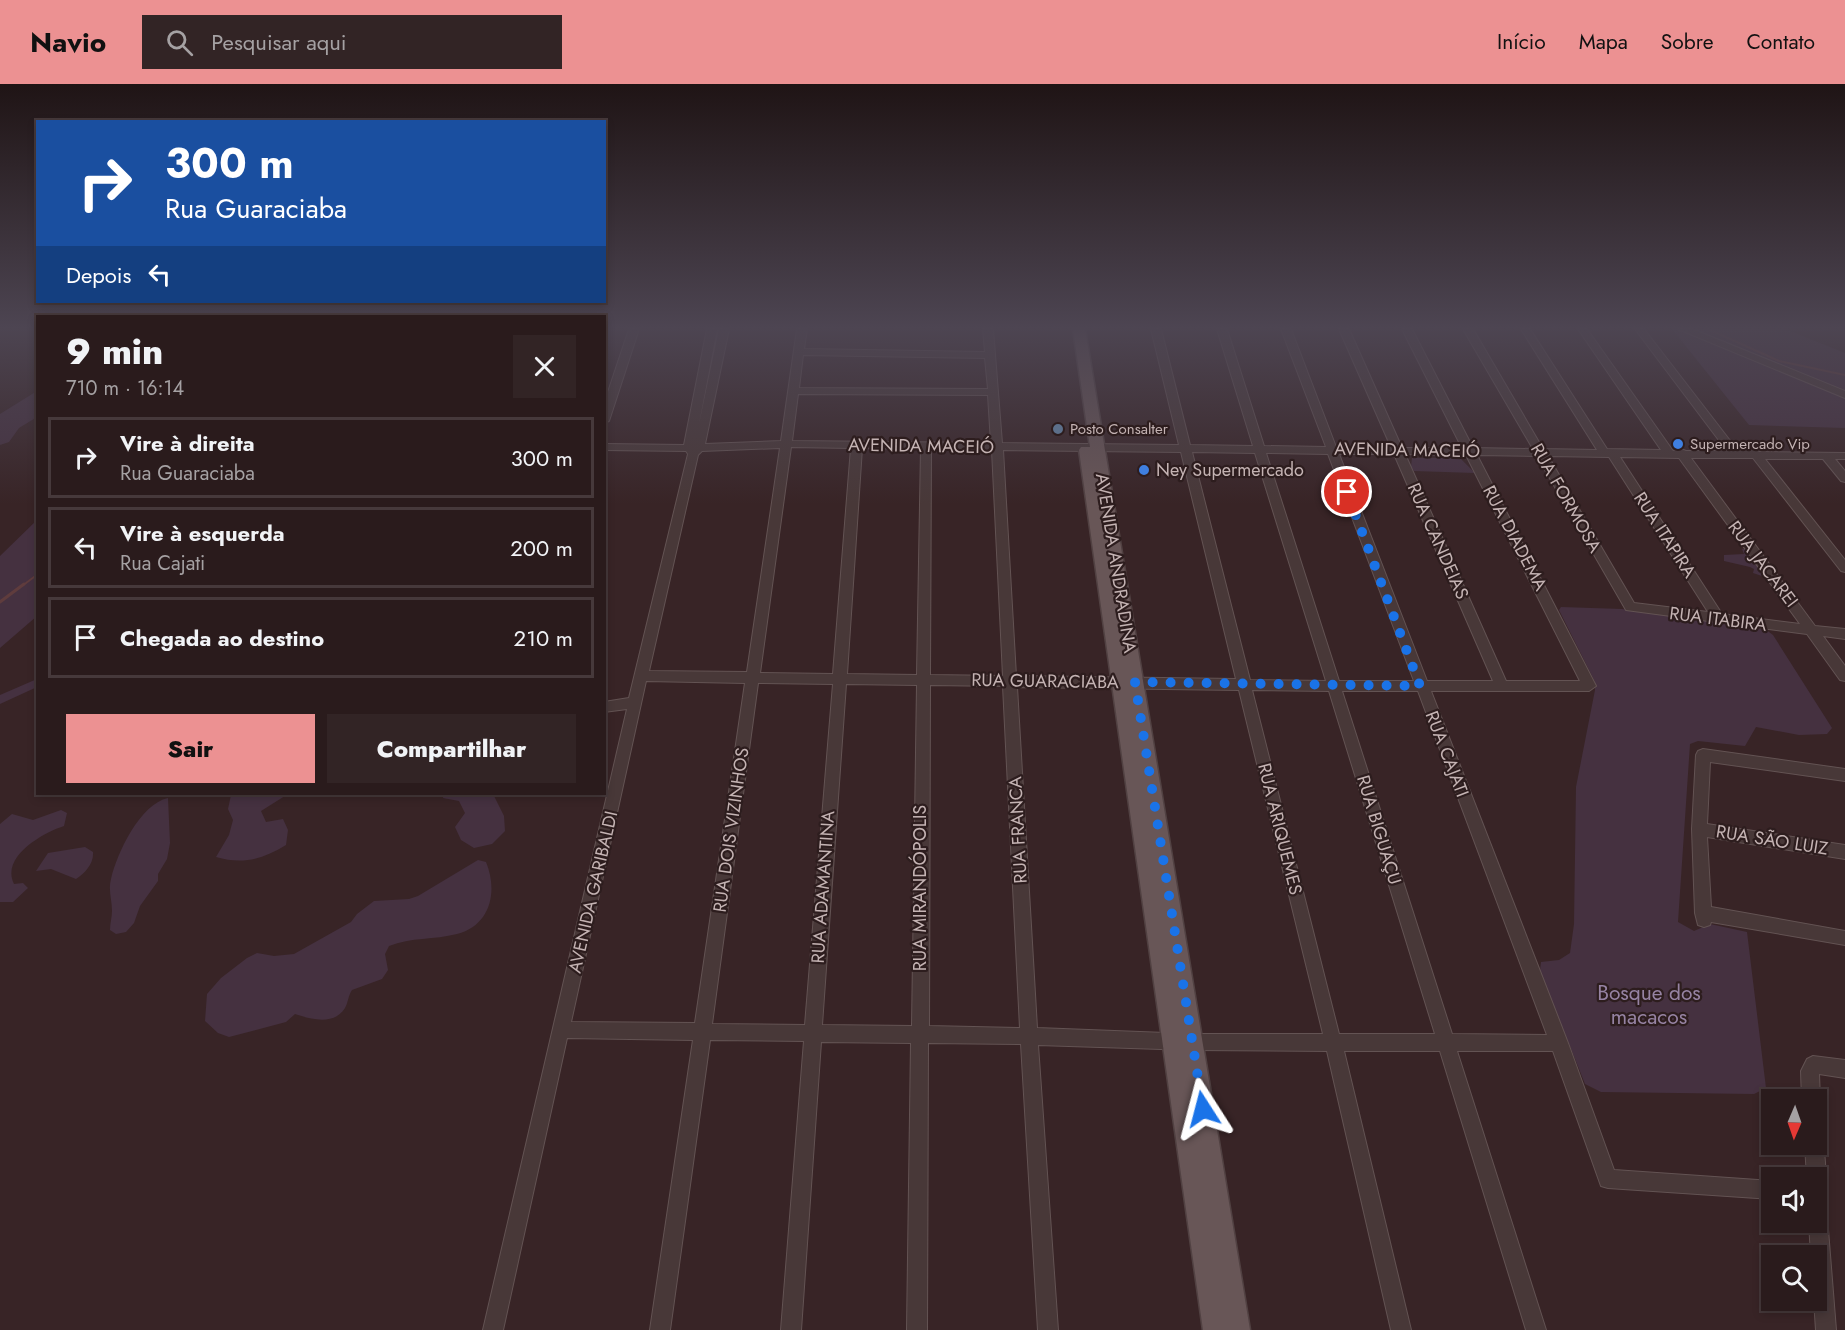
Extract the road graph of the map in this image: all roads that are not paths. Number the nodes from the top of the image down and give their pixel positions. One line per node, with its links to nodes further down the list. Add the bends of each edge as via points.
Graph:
1 (615, 387): 21 (street)
2 (703, 387): 26 (street, AVENIDA GARIBALDI)
3 (709, 387): 26 (street, AVENIDA GARIBALDI)
4 (793, 387): 18 (street, RUA DOIS VIZINHOS)
5 (992, 387): 19 (street, RUA FRANCA)
6 (1079, 387): 29 (main road, AVENIDA ANDRADINA)
7 (1085, 387): 29 (main road, AVENIDA ANDRADINA)
8 (1170, 387): 30 (street, RUA ARIQUEMES)
9 (1240, 387): 31 (street, RUA BIGUAÇU)
10 (1308, 387): 32 (street, RUA CAJATI)
11 (1370, 387): 33 (street, RUA CANDEIAS)
12 (1436, 387): 34 (street, RUA DIADEMA)
13 (1502, 387): 35 (street, RUA FORMOSA)
14 (1564, 387): 36 (street, RUA ITAPIRA)
15 (1625, 387): 37 (street, RUA JACAREI)
16 (1684, 387): 38 (street)
17 (1826, 387): 20 (street)
18 (793, 391): 19 (street); 23 (street, RUA DOIS VIZINHOS)
19 (992, 392): 27 (street, RUA FRANCA)
20 (1845, 395)
21 (606, 415)
22 (606, 439): 26 (street)
23 (786, 444): 24 (street, AVENIDA MACEIÓ); 26 (street, AVENIDA MACEIÓ); 50 (street, RUA DOIS VIZINHOS)
24 (857, 445): 25 (street, AVENIDA MACEIÓ); 51 (street, RUA ADAMANTINA)
25 (926, 445): 27 (street, AVENIDA MACEIÓ); 52 (street, RUA MIRANDÓPOLIS)
26 (694, 446): 28 (street); 48 (street, AVENIDA GARIBALDI)
27 (997, 446): 29 (street, AVENIDA MACEIÓ); 53 (street, RUA FRANCA)
28 (606, 447)
29 (1092, 447): 30 (street, AVENIDA MACEIÓ); 54 (main road, AVENIDA ANDRADINA)
30 (1185, 448): 31 (street, AVENIDA MACEIÓ); 56 (street, RUA ARIQUEMES)
31 (1260, 449): 32 (street, AVENIDA MACEIÓ); 57 (street, RUA BIGUAÇU)
32 (1331, 449): 33 (street, AVENIDA MACEIÓ); 58 (street, RUA CAJATI)
33 (1398, 450): 34 (street, AVENIDA MACEIÓ); 59 (street, RUA CANDEIAS)
34 (1468, 450): 35 (street, AVENIDA MACEIÓ); 55 (street, RUA DIADEMA)
35 (1539, 451): 36 (street, AVENIDA MACEIÓ); 44 (street, RUA FORMOSA)
36 (1607, 451): 37 (street, AVENIDA MACEIÓ); 45 (street, RUA ITAPIRA)
37 (1674, 452): 38 (street, AVENIDA MACEIÓ); 46 (street, RUA JACAREI)
38 (1734, 453): 39 (street, AVENIDA MACEIÓ)
39 (1755, 453): 40 (street, AVENIDA MACEIÓ); 43 (street)
40 (1826, 455): 41 (street, AVENIDA MACEIÓ); 42 (street)
41 (1845, 456)
42 (1845, 478)
43 (1845, 568)
44 (1628, 605): 45 (street, RUA ITABIRA)
45 (1718, 618): 46 (street, RUA ITABIRA)
46 (1812, 630): 47 (street, RUA ITABIRA); 49 (street, RUA JACAREI)
47 (1845, 634)
48 (640, 676): 50 (street, RUA GUARACIABA); 60 (street, AVENIDA GARIBALDI)
49 (1845, 676)
50 (752, 678): 51 (street, RUA GUARACIABA); 67 (street, RUA DOIS VIZINHOS)
51 (839, 679): 52 (street, RUA GUARACIABA); 68 (street, RUA ADAMANTINA)
52 (922, 679): 53 (street, RUA GUARACIABA); 69 (street, RUA MIRANDÓPOLIS)
53 (1011, 680): 54 (street, RUA GUARACIABA); 70 (street, RUA FRANCA)
54 (1127, 682): 56 (street, RUA GUARACIABA); 71 (main road, AVENIDA ANDRADINA)
55 (1590, 683): 59 (street, RUA GUARACIABA, via 1586,688)
56 (1244, 684): 57 (street, RUA GUARACIABA); 72 (street, RUA ARIQUEMES)
57 (1334, 686): 58 (street, RUA GUARACIABA); 73 (street, RUA BIGUAÇU)
58 (1420, 686): 59 (street, RUA GUARACIABA); 74 (street, RUA CAJATI)
59 (1502, 687)
60 (635, 702): 61 (street); 66 (street, AVENIDA GARIBALDI)
61 (606, 707)
62 (1845, 775): 63 (street, via 1705,754)
63 (1699, 829): 64 (street, RUA SÃO LUIZ); 65 (street, via 1703,917)
64 (1845, 852)
65 (1845, 938)
66 (562, 1030): 67 (street); 79 (street, AVENIDA GARIBALDI)
67 (703, 1032): 68 (street); 80 (street, RUA DOIS VIZINHOS)
68 (813, 1033): 69 (street); 81 (street, RUA ADAMANTINA)
69 (919, 1035): 70 (street); 82 (street, RUA MIRANDÓPOLIS)
70 (1029, 1036): 71 (street); 83 (street, RUA FRANCA)
71 (1183, 1042): 72 (street); 84 (main road, AVENIDA ANDRADINA); 85 (main road, AVENIDA ANDRADINA)
72 (1333, 1042): 73 (street); 86 (street, RUA ARIQUEMES)
73 (1446, 1042): 74 (street); 87 (street, RUA BIGUAÇU)
74 (1559, 1043): 77 (street, RUA CAJATI, via 1608,1179)
75 (1845, 1069): 76 (street, via 1813,1065)
76 (1811, 1089)
77 (1761, 1189)
78 (1819, 1233): 88 (street)
79 (494, 1330)
80 (660, 1330)
81 (791, 1330)
82 (917, 1330)
83 (1048, 1330)
84 (1216, 1330)
85 (1237, 1330)
86 (1401, 1330)
87 (1536, 1330)
88 (1826, 1330)

